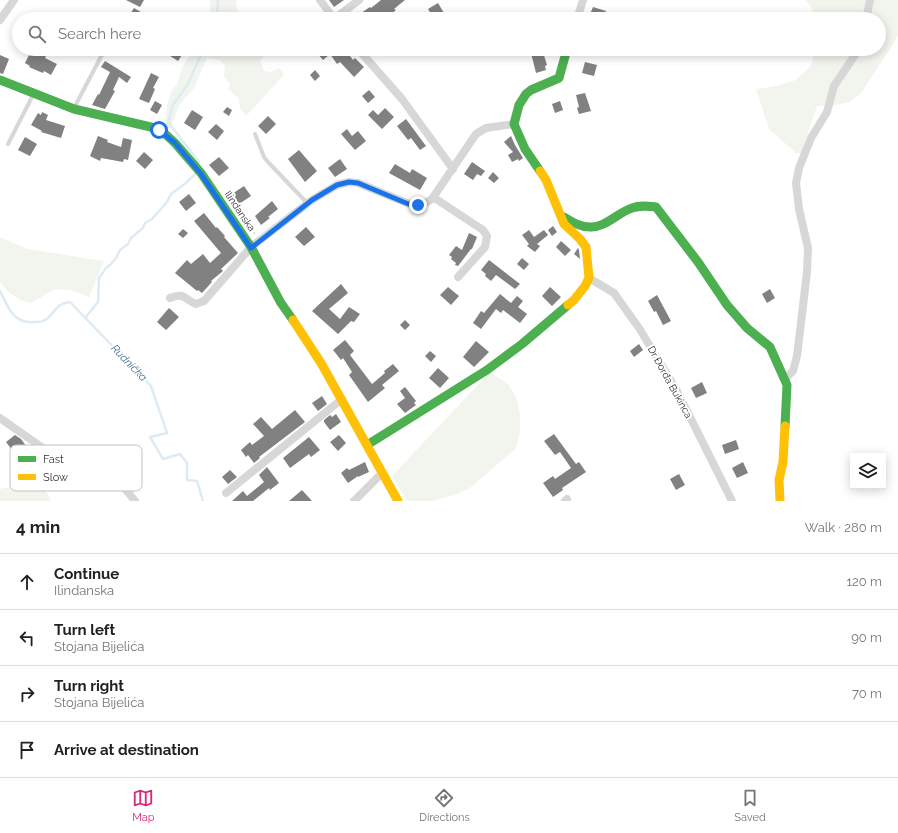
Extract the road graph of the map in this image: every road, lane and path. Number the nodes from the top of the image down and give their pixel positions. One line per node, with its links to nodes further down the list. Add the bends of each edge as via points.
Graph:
1 (14, 0): 10 (street)
2 (320, 0): 6 (street)
3 (359, 0): 7 (street)
4 (583, 0): 8 (street)
5 (870, 0): 9 (street)
6 (329, 12)
7 (343, 12)
8 (579, 12)
9 (867, 12)
10 (0, 20)
11 (101, 56): 17 (lane)
12 (364, 56): 21 (street, via 402,99)
13 (565, 56): 18 (street, via 559,78 526,94 519,105)
14 (854, 56): 30 (street, via 834,86 827,112 799,168 796,183 808,248 807,272 797,356 793,371)
15 (0, 80): 16 (street, Ilindanska)
16 (34, 94): 17 (street, Ilindanska); 20 (lane)
17 (74, 108): 26 (street, Ilindanska, via 155,128 170,137)
18 (514, 124): 21 (street, via 480,131); 24 (street, via 525,149 546,180)
19 (255, 134): 23 (lane, via 264,157)
20 (8, 144)
21 (453, 169): 22 (street)
22 (433, 197): 23 (street, via 426,203 412,205 358,183 349,182 337,185); 27 (street, via 483,230 487,236 485,248)
23 (308, 204): 26 (street)
24 (560, 214): 28 (street, via 564,224 586,247); 30 (street, via 573,224 593,228 600,227 635,207 656,206 727,306 747,328 770,347)
25 (247, 223): 26 (path, via 256,235)
26 (255, 245): 29 (street, via 204,301 196,304 183,296); 31 (street, Ilindanska, via 281,302)
27 (458, 277)
28 (589, 278): 34 (street, via 574,300 522,344 486,370); 41 (street, Dr Đorđa Bukinca, via 614,293 639,328 676,389)
29 (170, 298)
30 (785, 380): 42 (street, via 787,385 783,462 779,480)
31 (342, 399): 34 (street, Ilindanska); 37 (street)
32 (0, 418): 33 (street)
33 (39, 445)
34 (367, 445): 35 (street, Ilindanska)
35 (382, 472): 39 (street); 40 (street, Ilindanska)
36 (128, 491): 38 (street)
37 (226, 493)
38 (135, 501)
39 (354, 501)
40 (398, 501)
41 (732, 501)
42 (780, 501)

